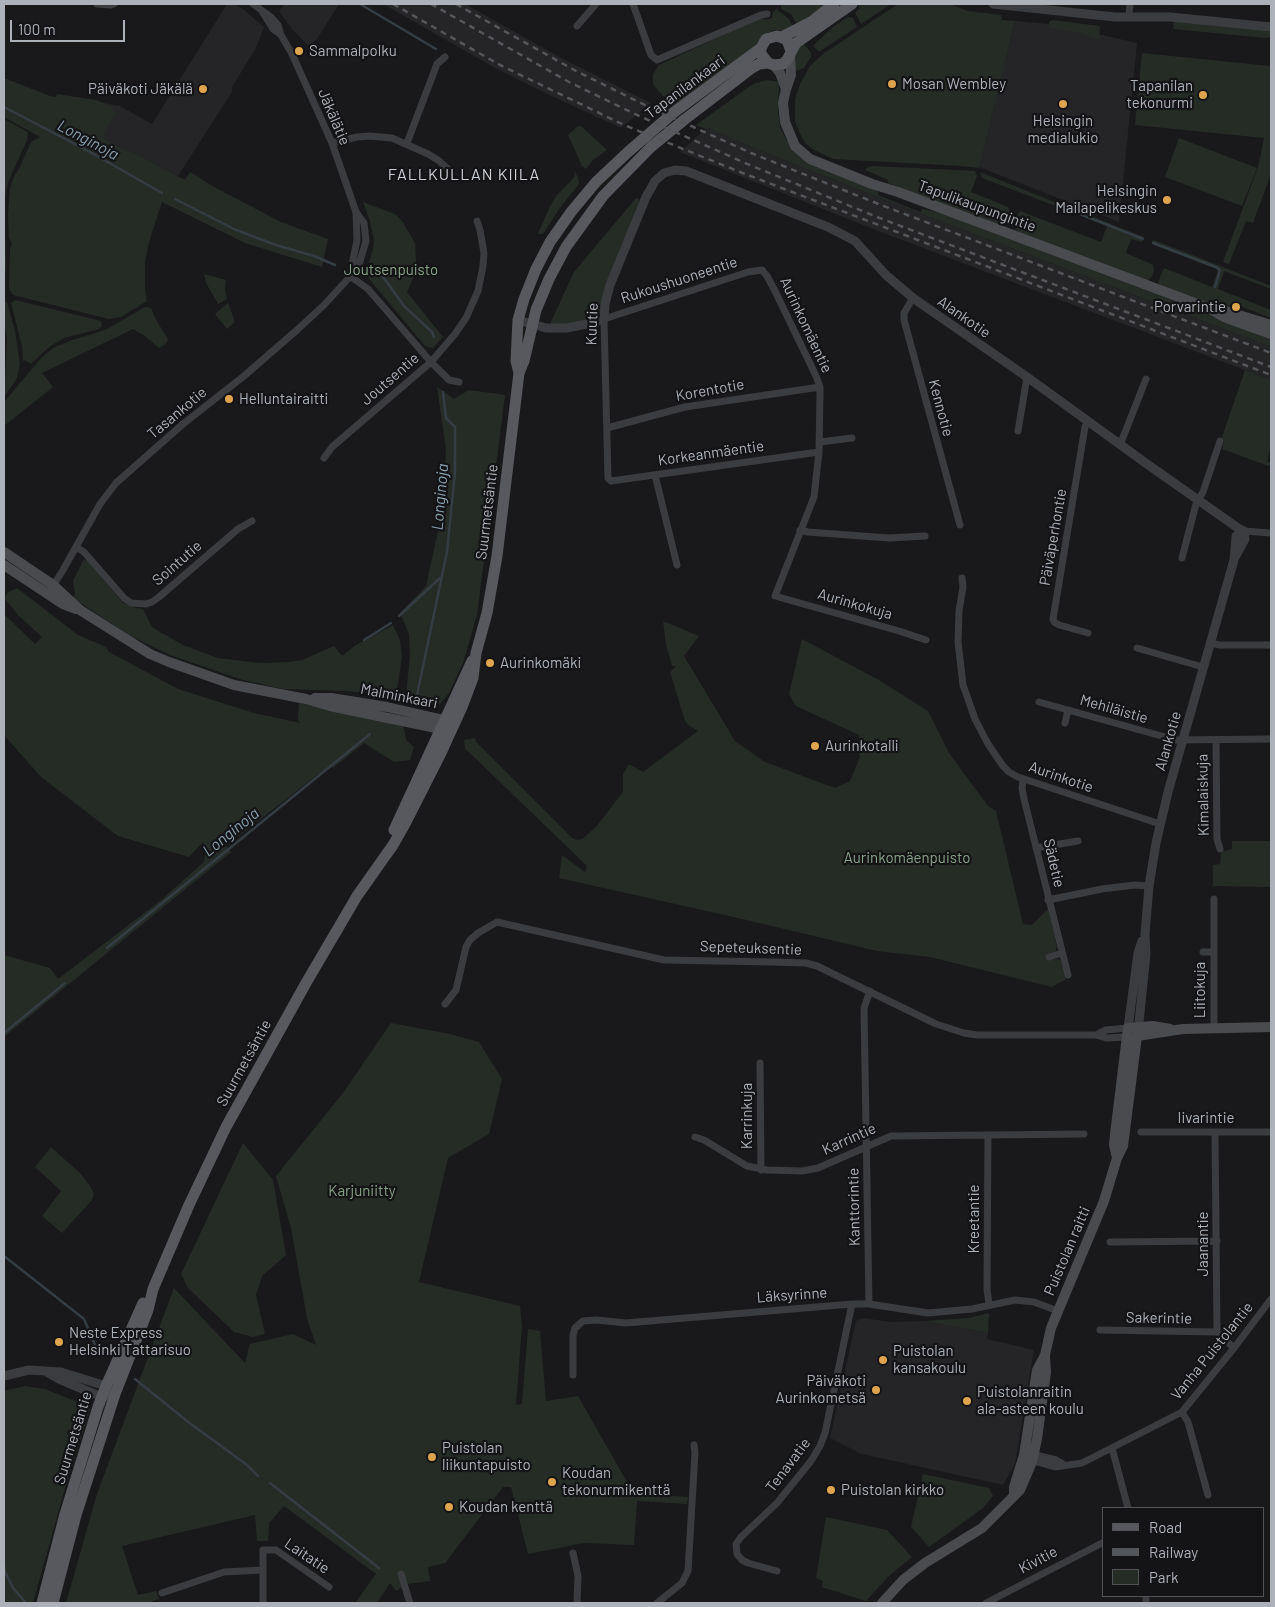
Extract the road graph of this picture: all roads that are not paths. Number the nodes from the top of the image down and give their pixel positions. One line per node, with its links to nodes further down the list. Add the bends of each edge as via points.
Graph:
1 (97, 4): 2 (street)
2 (114, 4)
3 (253, 4): 21 (street, Jäkälätie, via 278,25)
4 (596, 4): 13 (street)
5 (633, 4): 11 (street, via 651,55 660,60)
6 (834, 4): 15 (main road, via 811,22)
7 (852, 4): 17 (main road, via 802,38)
8 (993, 4): 9 (street)
9 (1003, 4): 12 (street)
10 (1130, 4): 12 (street)
11 (767, 14)
12 (1129, 16): 14 (street)
13 (577, 26)
14 (1271, 27)
15 (782, 37): 16 (main road, via 770,37); 17 (main road, via 787,40)
16 (761, 48): 19 (main road, via 761,54); 23 (main road, Tapanilankaari, via 673,113)
17 (790, 53): 19 (main road, via 783,64); 20 (main road, Tapulikaupungintie, via 791,75)
18 (445, 57): 22 (street, via 437,64)
19 (771, 64): 20 (main road, via 780,73); 24 (main road, Tapanilankaari, via 752,68)
20 (786, 89): 31 (main road, Tapulikaupungintie, via 783,111 787,131 795,146 810,159)
21 (332, 143): 22 (street, via 370,136); 29 (street, Jäkälätie, via 356,212 364,222 366,240 358,268)
22 (407, 143): 25 (street)
23 (628, 152): 33 (main road, Suurmetsäntie, via 596,182 550,242 536,269)
24 (638, 159): 34 (main road, Suurmetsäntie, via 603,196 566,247 549,278)
25 (448, 169)
26 (655, 181): 30 (street, Alankotie, via 664,173 686,171 828,227 855,241 886,275); 32 (street, Kuutie, via 610,285)
27 (476, 221): 37 (street, via 484,253 474,305)
28 (762, 270): 32 (street, Rukoushuoneentie); 42 (street, Aurinkomäentie, via 768,276)
29 (350, 276): 37 (street, Joutsentie, via 368,289); 61 (street, Tasankotie, via 297,330 116,483)
30 (913, 298): 39 (street, Alankotie); 56 (street, Kennotie, via 904,313 904,320)
31 (1208, 308): 35 (main road, Tapulikaupungintie, via 1226,310); 36 (main road, Tapulikaupungintie)
32 (604, 318): 34 (street, Rukoushuoneentie, via 566,328); 44 (street, Kuutie)
33 (518, 320): 34 (street, Rukoushuoneentie); 38 (main road, Suurmetsäntie, via 516,361)
34 (532, 324): 38 (main road, Suurmetsäntie)
35 (1271, 325)
36 (1271, 334)
37 (431, 362): 41 (street, via 449,380); 51 (street, Joutsentie, via 332,447)
38 (519, 373): 78 (main road, Suurmetsäntie, via 487,613 476,653)
39 (1027, 377): 43 (street, Alankotie); 45 (street)
40 (1146, 379): 49 (street)
41 (459, 382)
42 (820, 387): 44 (street, Korentotie, via 685,407); 48 (street, Aurinkomäentie)
43 (1088, 422): 49 (street, Alankotie); 69 (street, Päiväperhontie, via 1053,619 1059,625)
44 (607, 428): 53 (street, Kuutie)
45 (1018, 431)
46 (852, 438): 48 (street)
47 (1220, 440): 54 (street)
48 (820, 442): 50 (street, Aurinkomäentie)
49 (1120, 445): 54 (street, Alankotie)
50 (820, 452): 52 (street, Korkeanmäentie); 57 (street, Aurinkomäentie, via 814,497)
51 (324, 458)
52 (655, 475): 53 (street, Korkeanmäentie, via 612,481); 65 (street)
53 (608, 478)
54 (1198, 500): 58 (street, Alankotie); 63 (street)
55 (252, 521): 61 (street, Sointutie, via 238,529 159,597 146,604 131,603 124,598)
56 (960, 525)
57 (800, 530): 60 (street, via 889,538); 68 (street, Aurinkomäentie)
58 (1244, 531): 59 (street); 71 (street, Alankotie, via 1236,536 1234,560)
59 (1271, 534)
60 (925, 536)
61 (76, 547): 67 (street, Tasankotie)
62 (4, 552): 67 (main road, Malminkaari)
63 (1182, 558)
64 (4, 565): 67 (main road, Malminkaari)
65 (677, 566)
66 (962, 578): 82 (street, Aurinkotie, via 958,642 964,691 974,719 994,753 1009,772)
67 (50, 589): 78 (main road, Malminkaari, via 143,650 234,685 306,699 331,698 387,707)
68 (775, 596): 70 (street, Aurinkokuja)
69 (1088, 633)
70 (926, 640)
71 (1210, 643): 72 (street); 74 (street, Alankotie)
72 (1271, 644)
73 (1137, 648): 74 (street)
74 (1203, 667): 80 (street, Alankotie)
75 (1039, 702): 76 (street, Mehiläistie)
76 (1068, 710): 77 (street, Mehiläistie); 80 (street, Mehiläistie)
77 (1065, 723)
78 (446, 726): 111 (main road, Suurmetsäntie, via 405,824 357,896 226,1127)
79 (1271, 739): 81 (street, Mehiläistie)
80 (1183, 740): 81 (street, Mehiläistie); 83 (street, Alankotie)
81 (1216, 740): 86 (street, Kimalaiskuja, via 1217,839)
82 (1023, 780): 83 (street, Aurinkotie); 85 (street, Sädetie)
83 (1160, 824): 87 (street, Alankotie)
84 (1078, 841): 85 (street)
85 (1036, 848): 88 (street, Sädetie)
86 (1220, 849)
87 (1149, 886): 88 (street, via 1112,888); 99 (street, Alankotie, via 1145,934 1138,954)
88 (1048, 900): 92 (street, Sädetie)
89 (1214, 900): 91 (street, Liitokuja)
90 (1203, 952): 91 (street, Liitokuja)
91 (1214, 952): 98 (street, Liitokuja)
92 (1062, 953): 93 (street); 94 (street, Sädetie)
93 (1049, 957)
94 (1068, 975)
95 (870, 991): 96 (street, Sepeteuksentie, via 806,963 664,960 497,922 470,940 456,990); 99 (street, Sepeteuksentie, via 936,1024 964,1033); 107 (street, Kanttorintie, via 864,1008)
96 (445, 1004)
97 (1271, 1027): 98 (main road)
98 (1214, 1028): 99 (main road, via 1174,1030 1153,1026)
99 (1132, 1032): 116 (main road, Puistolan raitti, via 1115,1140 1117,1158 1104,1201)
100 (760, 1063): 108 (street, Karrinkuja)
101 (1141, 1132): 103 (street, Iivarintie)
102 (1271, 1132): 103 (street, Iivarintie)
103 (1215, 1133): 109 (street, Jaanantie)
104 (1084, 1134): 105 (street, Karrintie)
105 (988, 1135): 107 (street, Karrintie, via 891,1136); 115 (street, Kreetantie)
106 (695, 1137): 108 (street, Karrintie, via 747,1166)
107 (866, 1147): 108 (street, Karrintie, via 812,1170); 114 (street, Kanttorintie)
108 (761, 1170)
109 (1217, 1241): 110 (street); 118 (street, Jaanantie)
110 (1110, 1242)
111 (153, 1289): 122 (main road, Suurmetsäntie, via 141,1306); 123 (main road, Suurmetsäntie)
112 (1271, 1299): 119 (street, Vanha Puistolantie)
113 (852, 1304): 114 (street, Läksyrinne); 120 (street, Läksyrinne, via 626,1323 583,1321 573,1335); 133 (street, Tenavatie, via 820,1446 777,1503 736,1544 736,1554 742,1560)
114 (869, 1304): 115 (street, Läksyrinne, via 928,1313)
115 (989, 1304): 116 (street, Läksyrinne, via 1025,1300)
116 (1058, 1311): 127 (main road, Puistolan raitti, via 1045,1355 1046,1372)
117 (1100, 1330): 118 (street, Sakerintie)
118 (1217, 1332): 119 (street)
119 (1234, 1348): 124 (street, Vanha Puistolantie)
120 (573, 1374)
121 (4, 1376): 122 (street, via 28,1370 60,1372)
122 (103, 1391): 123 (street); 137 (main road, Suurmetsäntie, via 65,1514)
123 (116, 1394): 138 (main road, Suurmetsäntie, via 76,1515)
124 (1182, 1412): 126 (street, Vanha Puistolantie); 128 (street, via 1188,1422)
125 (694, 1446): 142 (street, via 688,1571 682,1583)
126 (1112, 1448): 127 (street, Vanha Puistolantie, via 1082,1463 1055,1467); 129 (street)
127 (1030, 1457): 143 (main road, Puistolan raitti, via 1020,1490 1000,1511 982,1528 903,1580)
128 (1208, 1495)
129 (1128, 1507)
130 (1102, 1543): 144 (street, Kivitie)
131 (573, 1553): 141 (street, via 578,1576)
132 (263, 1570): 135 (street, Laitatie, via 263,1550 276,1550); 136 (street, via 224,1572); 139 (street, Laitatie)
133 (778, 1571)
134 (400, 1574): 140 (street)
135 (329, 1587)
136 (162, 1593)
137 (42, 1603)
138 (53, 1603)
139 (263, 1603)
140 (410, 1603)
141 (577, 1603)
142 (657, 1603)
143 (882, 1603)
144 (986, 1603)

